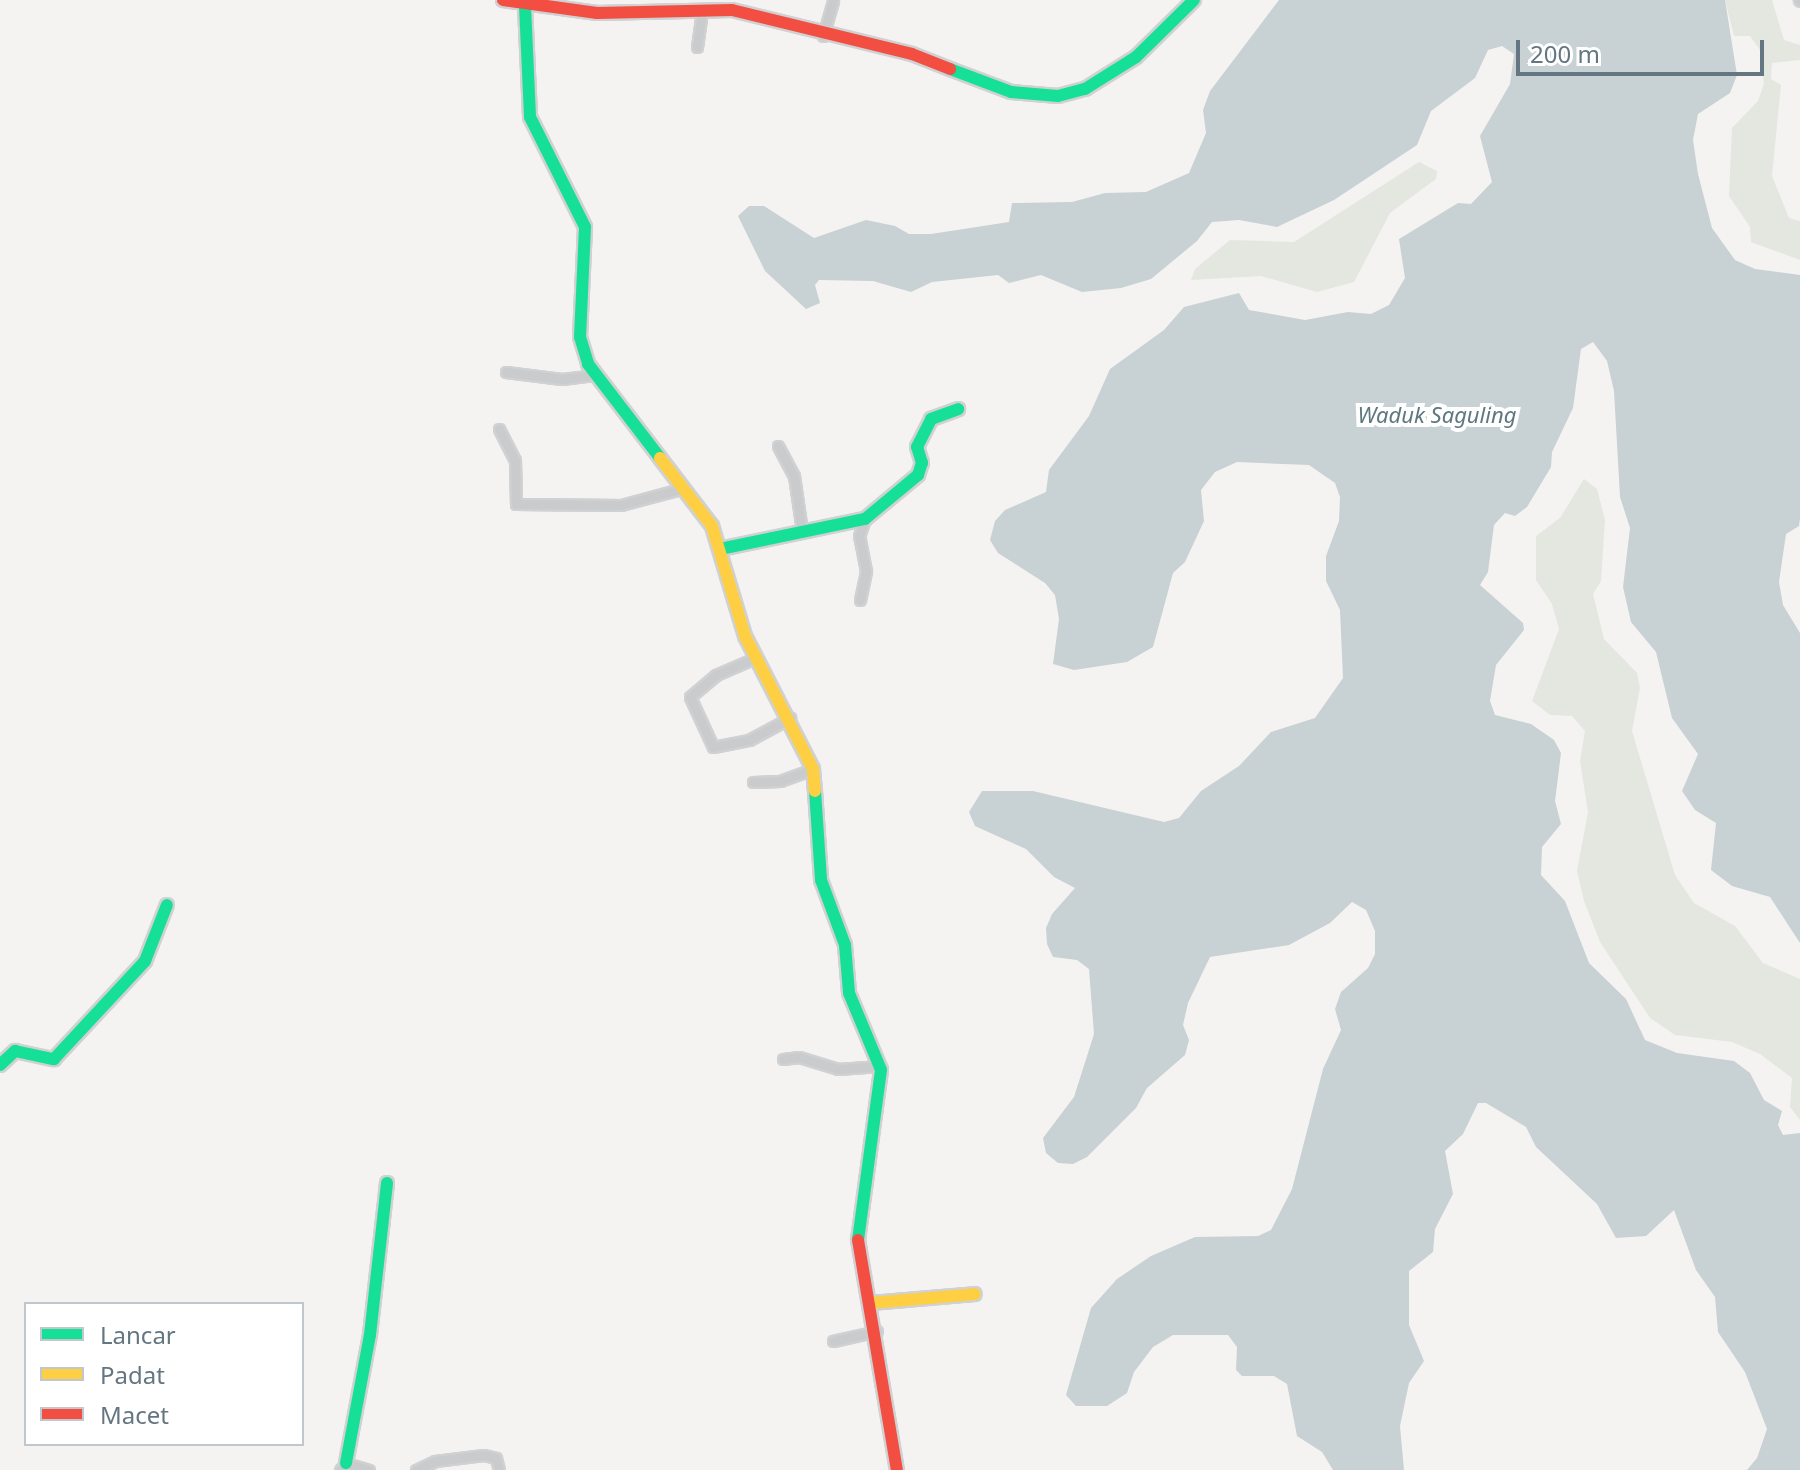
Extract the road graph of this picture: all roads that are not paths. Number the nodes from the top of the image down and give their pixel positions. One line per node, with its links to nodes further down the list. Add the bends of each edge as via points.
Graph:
1 (503, 0): 4 (street)
2 (833, 0): 6 (street)
3 (1194, 0): 6 (street, via 1136,57 1085,89 1058,96 1011,92 912,54)
4 (525, 6): 5 (street, via 609,13); 9 (street, via 530,117 585,227 580,337)
5 (702, 11): 6 (street, via 732,10); 7 (street)
6 (823, 36)
7 (697, 47)
8 (506, 372): 9 (street, via 562,379)
9 (594, 375): 13 (street)
10 (958, 409): 14 (street, via 931,419 917,447 922,463 918,475)
11 (499, 429): 13 (street, via 515,460 516,504 621,505)
12 (778, 446): 15 (street, via 794,476)
13 (684, 488): 16 (street, via 712,526)
14 (865, 519): 15 (street); 17 (street, via 859,536 866,571)
15 (802, 531): 16 (street)
16 (720, 549): 18 (street)
17 (860, 600)
18 (755, 658): 19 (street); 19 (street, via 716,675 690,697 713,747 749,740)
19 (790, 718): 20 (street)
20 (813, 769): 21 (street, via 780,781); 25 (street, via 821,880 845,945 849,993)
21 (753, 782)
22 (167, 905): 24 (street, via 145,961 54,1059 15,1051)
23 (783, 1059): 25 (street, via 799,1057 838,1069)
24 (0, 1065)
25 (880, 1066): 28 (street, via 881,1097 858,1238)
26 (387, 1183): 31 (street, via 370,1335)
27 (975, 1294): 28 (street)
28 (871, 1303): 29 (street)
29 (877, 1331): 30 (street); 35 (street)
30 (833, 1341)
31 (343, 1466): 32 (street)
32 (369, 1470)
33 (416, 1470): 34 (street, via 435,1461 484,1455 496,1458)
34 (499, 1470)
35 (897, 1470)

